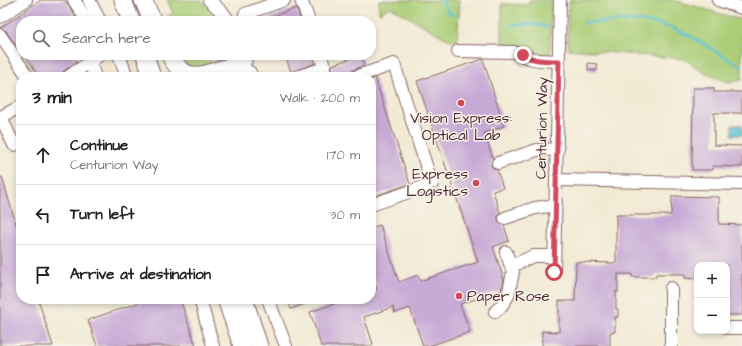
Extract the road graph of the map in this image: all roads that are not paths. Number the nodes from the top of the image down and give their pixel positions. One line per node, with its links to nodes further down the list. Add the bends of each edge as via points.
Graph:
1 (26, 0): 20 (street)
2 (74, 0): 13 (street)
3 (88, 0): 14 (street)
4 (123, 0): 15 (highway)
5 (143, 0): 16 (highway); 17 (highway)
6 (209, 0): 18 (street)
7 (284, 0): 12 (street)
8 (301, 0): 19 (street)
9 (560, 0): 32 (street, Centurion Way)
10 (718, 0): 11 (street)
11 (742, 8)
12 (245, 14)
13 (84, 16)
14 (97, 16)
15 (129, 16)
16 (148, 16)
17 (151, 16)
18 (225, 16)
19 (307, 16)
20 (0, 17)
21 (0, 35): 23 (street)
22 (458, 51): 32 (street, via 514,52 532,59)
23 (16, 59)
24 (17, 60): 34 (street)
25 (92, 60): 35 (street)
26 (95, 60): 36 (street)
27 (120, 60): 37 (street)
28 (147, 60): 38 (highway)
29 (164, 60): 39 (highway)
30 (174, 60): 40 (highway)
31 (322, 60): 42 (street, via 325,68)
32 (559, 61): 46 (street, Centurion Way)
33 (244, 69): 41 (highway, via 224,68)
34 (25, 72)
35 (75, 72)
36 (95, 72)
37 (124, 72)
38 (150, 72)
39 (168, 72)
40 (186, 72)
41 (206, 72)
42 (312, 72)
43 (370, 72): 50 (street, via 394,64 432,184)
44 (16, 109): 45 (street, via 1,117 14,145)
45 (16, 144)
46 (558, 149): 47 (street, via 537,150); 48 (street, Centurion Way)
47 (498, 163)
48 (557, 180): 49 (street); 51 (street, Centurion Way)
49 (742, 184)
50 (376, 203)
51 (556, 205): 52 (street, via 535,208); 54 (street, Centurion Way)
52 (504, 218)
53 (506, 252): 55 (street)
54 (554, 256): 55 (street, via 536,255); 56 (street, Centurion Way)
55 (512, 266): 62 (street, via 508,296)
56 (554, 272)
57 (671, 288): 69 (street)
58 (201, 304): 65 (street)
59 (228, 304): 66 (highway)
60 (246, 304): 67 (highway)
61 (270, 304): 68 (street)
62 (495, 312)
63 (730, 328): 64 (street)
64 (742, 328)
65 (213, 346)
66 (242, 346)
67 (259, 346)
68 (286, 346)
69 (671, 346)

